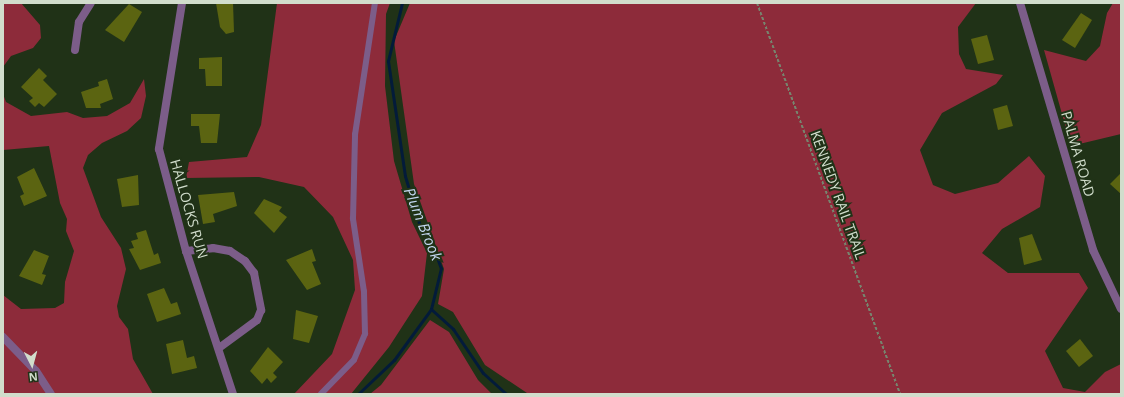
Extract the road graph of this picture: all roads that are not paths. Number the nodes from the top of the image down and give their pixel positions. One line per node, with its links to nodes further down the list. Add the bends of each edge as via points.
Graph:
1 (91, 3): 5 (street, via 79,22)
2 (182, 3): 6 (street, HALLOCKS RUN, via 159,149)
3 (375, 3): 12 (lane, via 355,135 353,219 364,292 364,334 354,360)
4 (1020, 3): 7 (street, PALMA ROAD, via 1093,250)
5 (75, 50)
6 (186, 251): 9 (street, HALLOCKS RUN); 9 (street, via 213,248 230,251 245,261 254,273 261,310 257,320)
7 (1121, 309)
8 (3, 337): 10 (street, via 36,371)
9 (219, 348): 11 (street, HALLOCKS RUN)
10 (51, 394)
11 (233, 394)
12 (321, 394)

